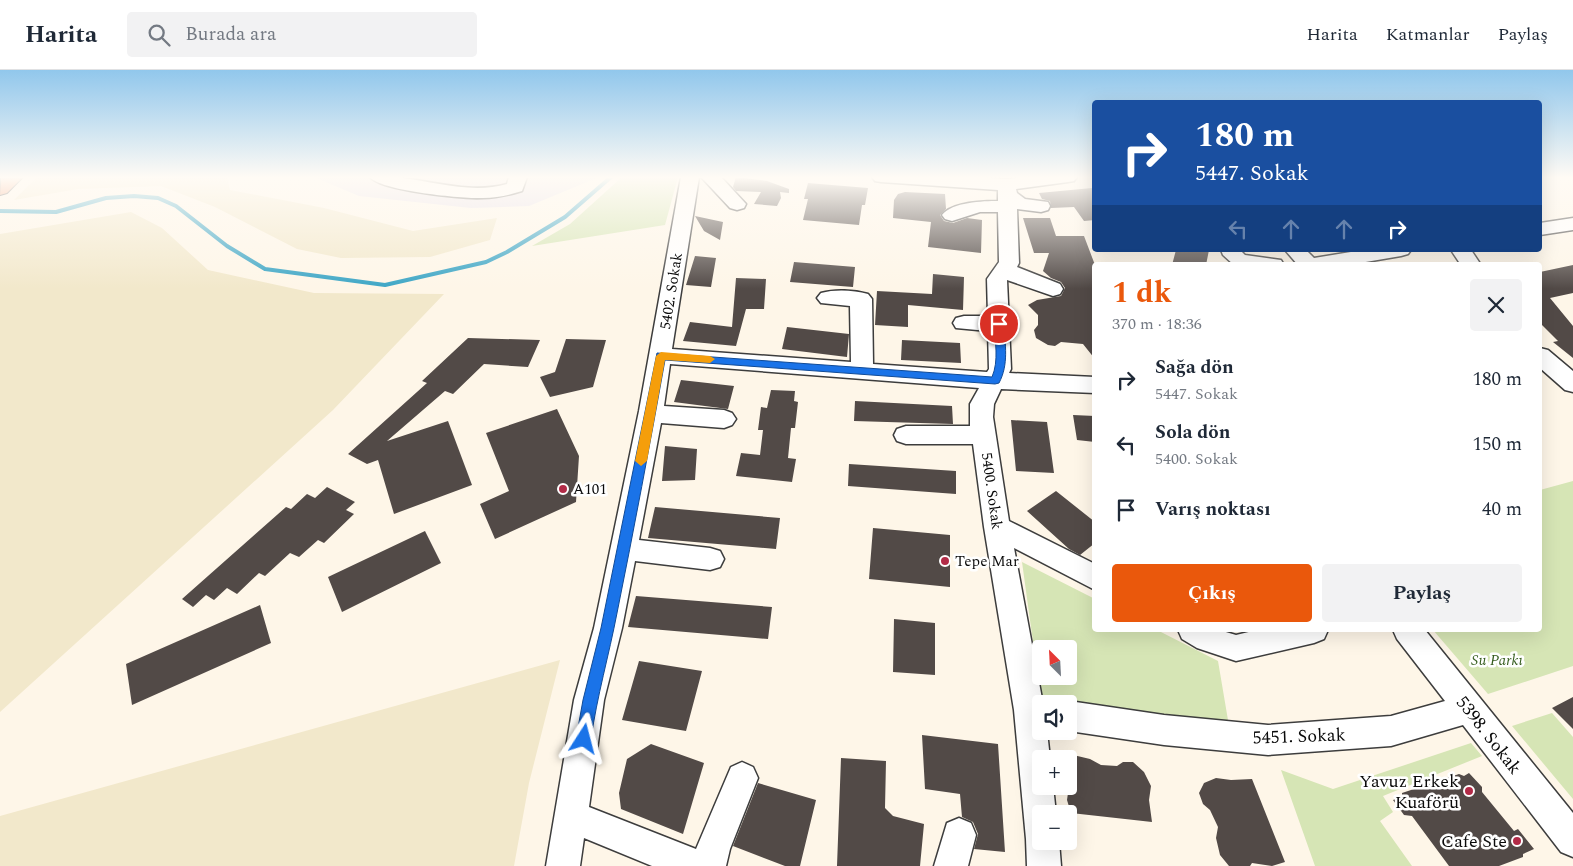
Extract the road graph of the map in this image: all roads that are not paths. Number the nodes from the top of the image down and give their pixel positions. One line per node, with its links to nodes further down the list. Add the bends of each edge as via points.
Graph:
1 (684, 214): 16 (street, 5402. Sokak)
2 (1008, 214): 11 (street, 5400. Sokak, via 1009,263)
3 (1573, 224): 4 (street)
4 (1542, 229)
5 (1231, 252): 8 (street, via 1239,260)
6 (1298, 252): 9 (street)
7 (1390, 252): 10 (street)
8 (1253, 262)
9 (1312, 262)
10 (1333, 262)
11 (1004, 269): 12 (street); 15 (street, 5400. Sokak, via 997,279)
12 (1053, 288)
13 (828, 298): 18 (street, via 861,299)
14 (964, 322): 15 (street)
15 (999, 324): 19 (street, 5400. Sokak, via 1001,359)
16 (661, 356): 18 (street); 22 (street, 5402. Sokak)
17 (1542, 358): 20 (street)
18 (862, 370): 19 (street)
19 (995, 381): 21 (street); 25 (street, 5400. Sokak, via 982,404)
20 (1573, 384)
21 (1092, 385)
22 (651, 411): 23 (street, via 662,415); 27 (street, 5402. Sokak)
23 (724, 419)
24 (906, 435): 25 (street)
25 (984, 435): 26 (street, 5400. Sokak)
26 (997, 527): 29 (street); 33 (street, 5400. Sokak)
27 (624, 546): 28 (street, via 640,552); 39 (street, 5402. Sokak, via 590,700)
28 (710, 558)
29 (1092, 576)
30 (1196, 632): 31 (street, via 1236,648)
31 (1305, 632)
32 (1409, 632): 34 (street, 5398. Sokak)
33 (1032, 696)
34 (1468, 709): 35 (street, 5451. Sokak, via 1391,731 1268,740); 40 (street, 5398. Sokak)
35 (1077, 717)
36 (1036, 740): 38 (street, 5400. Sokak)
37 (742, 778): 44 (street)
38 (1040, 805)
39 (572, 817): 42 (street, 5402. Sokak); 43 (street)
40 (1573, 840)
41 (1043, 850): 45 (street)
42 (563, 866)
43 (695, 866)
44 (709, 866)
45 (1044, 866)

